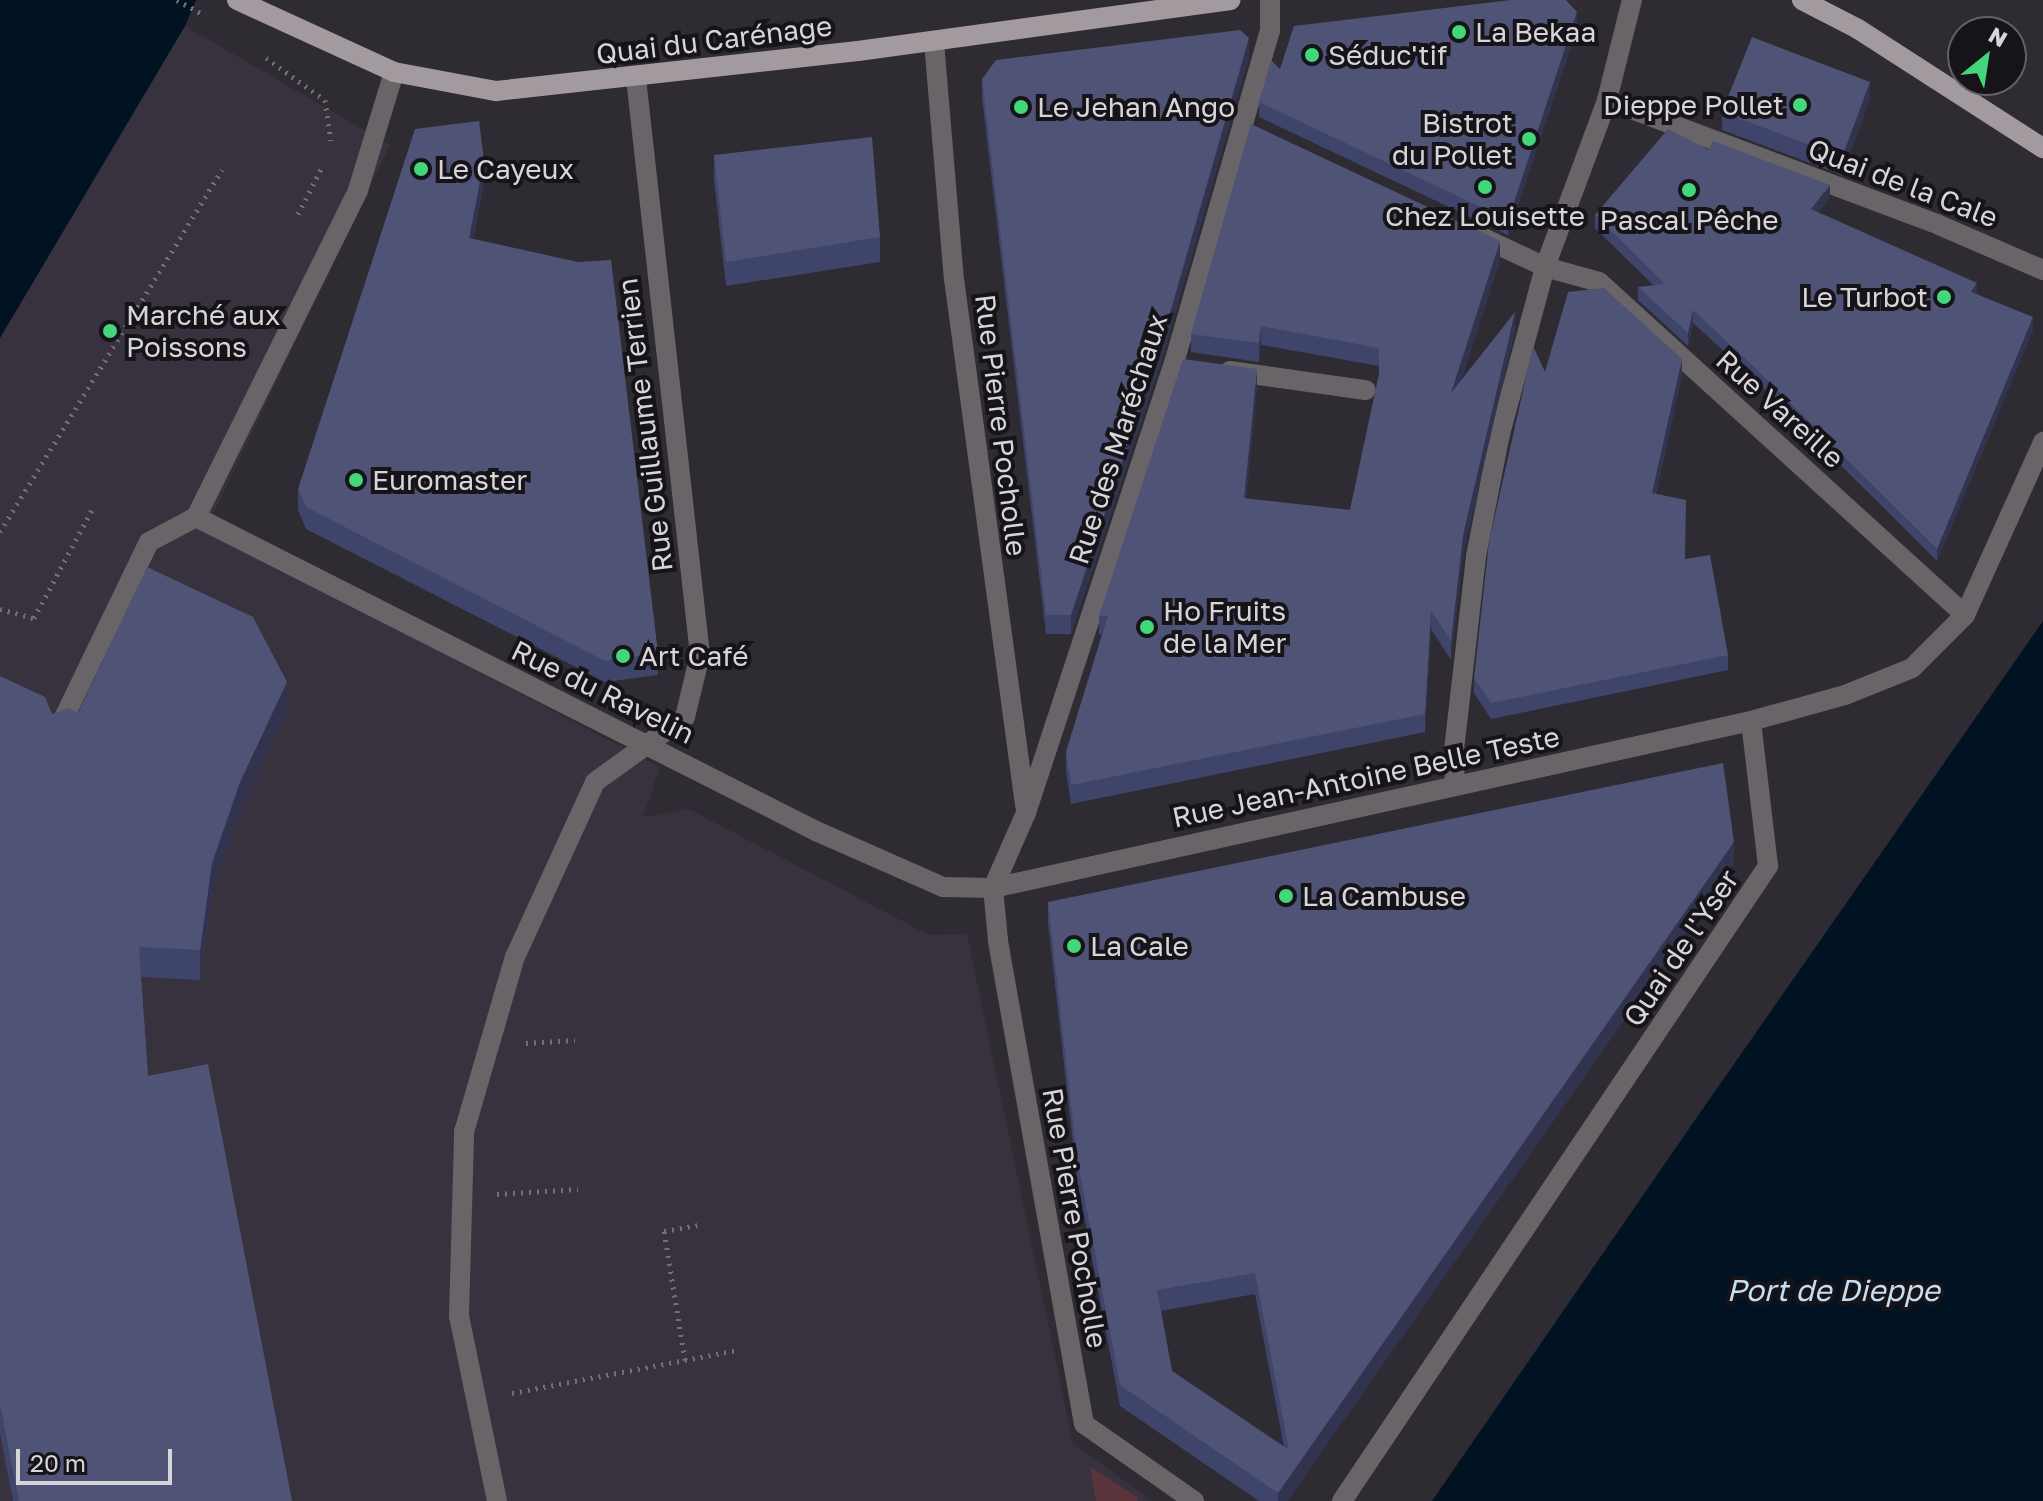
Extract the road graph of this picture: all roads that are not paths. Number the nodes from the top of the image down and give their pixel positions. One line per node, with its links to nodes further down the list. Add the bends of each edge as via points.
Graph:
1 (237, 0): 7 (main road, Quai du Carénage)
2 (1231, 0): 6 (main road, Quai du Carénage)
3 (1270, 0): 14 (street, Rue des Maréchaux, via 1270,31 1251,129)
4 (1632, 0): 9 (street)
5 (1802, 0): 10 (main road, via 1858,29)
6 (934, 42): 8 (main road, Quai du Carénage); 23 (street, Rue Pierre Pocholle, via 954,279)
7 (394, 72): 8 (main road, Quai du Carénage, via 496,91); 17 (street, via 358,190)
8 (636, 78): 21 (street, Rue Guillaume Terrien, via 700,655 685,717)
9 (1607, 100): 12 (street); 13 (street, Quai de la Cale, via 1939,225)
10 (2043, 148)
11 (1459, 227): 12 (street, Rue Vareille)
12 (1545, 267): 18 (street, Rue Vareille, via 1599,282); 22 (street, via 1500,434 1476,556 1454,750)
13 (2043, 270)
14 (1189, 366): 15 (street); 23 (street, Rue des Maréchaux)
15 (1366, 390)
16 (2043, 442): 18 (street)
17 (196, 517): 20 (street, via 149,542); 21 (street, Rue du Ravelin)
18 (1965, 615): 19 (street, via 1912,668 1845,695)
19 (1751, 721): 22 (street, Rue Jean-Antoine Belle Teste); 27 (street, Quai de l'Yser, via 1768,866)
20 (57, 732)
21 (648, 744): 24 (street, Rue du Ravelin, via 816,831 943,887); 25 (street, Rue Guillaume Terrien, via 595,782 515,957 464,1132 459,1316)
22 (1455, 786): 24 (street, Rue Jean-Antoine Belle Teste)
23 (1026, 813): 24 (street, Rue des Maréchaux)
24 (993, 888): 26 (street, Rue Pierre Pocholle, via 1084,1424)
25 (497, 1501)
26 (1194, 1501)
27 (1342, 1501)

